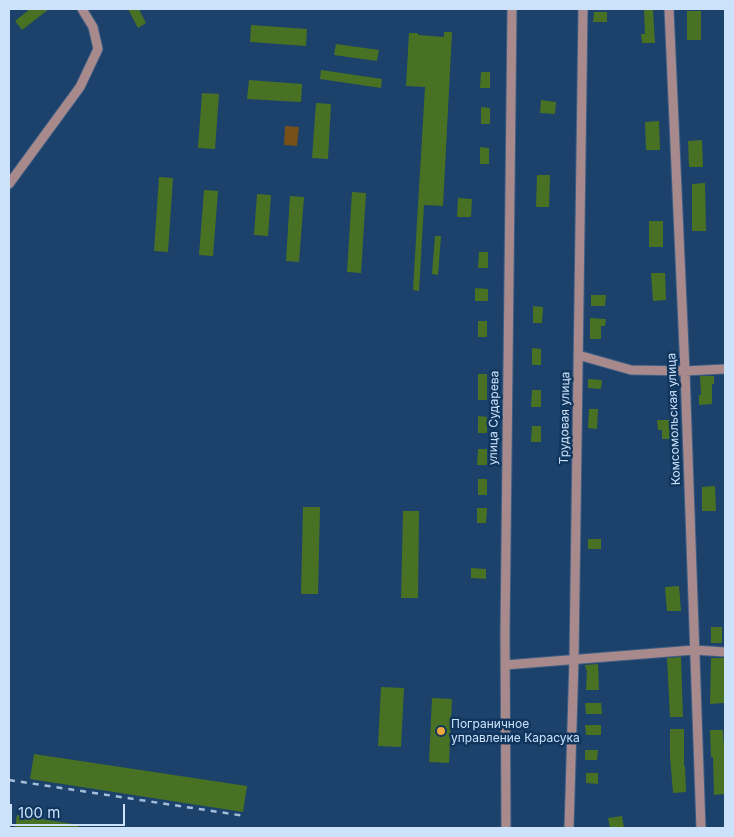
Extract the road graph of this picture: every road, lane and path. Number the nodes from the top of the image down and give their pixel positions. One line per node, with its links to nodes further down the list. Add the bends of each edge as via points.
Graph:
1 (82, 9): 5 (street, via 93,27 98,49 80,87)
2 (512, 9): 12 (street, улица Сударева)
3 (583, 9): 6 (street, Трудовая улица)
4 (669, 9): 8 (street, Комсомольская улица)
5 (9, 184)
6 (578, 355): 8 (street, via 631,370); 11 (street, Трудовая улица)
7 (725, 369): 8 (street)
8 (684, 371): 9 (street, Комсомольская улица)
9 (694, 650): 10 (street); 11 (street); 15 (street, Комсомольская улица)
10 (725, 652)
11 (574, 659): 12 (street); 14 (street, Трудовая улица)
12 (505, 665): 13 (street, улица Сударева)
13 (506, 828)
14 (569, 828)
15 (701, 828)

